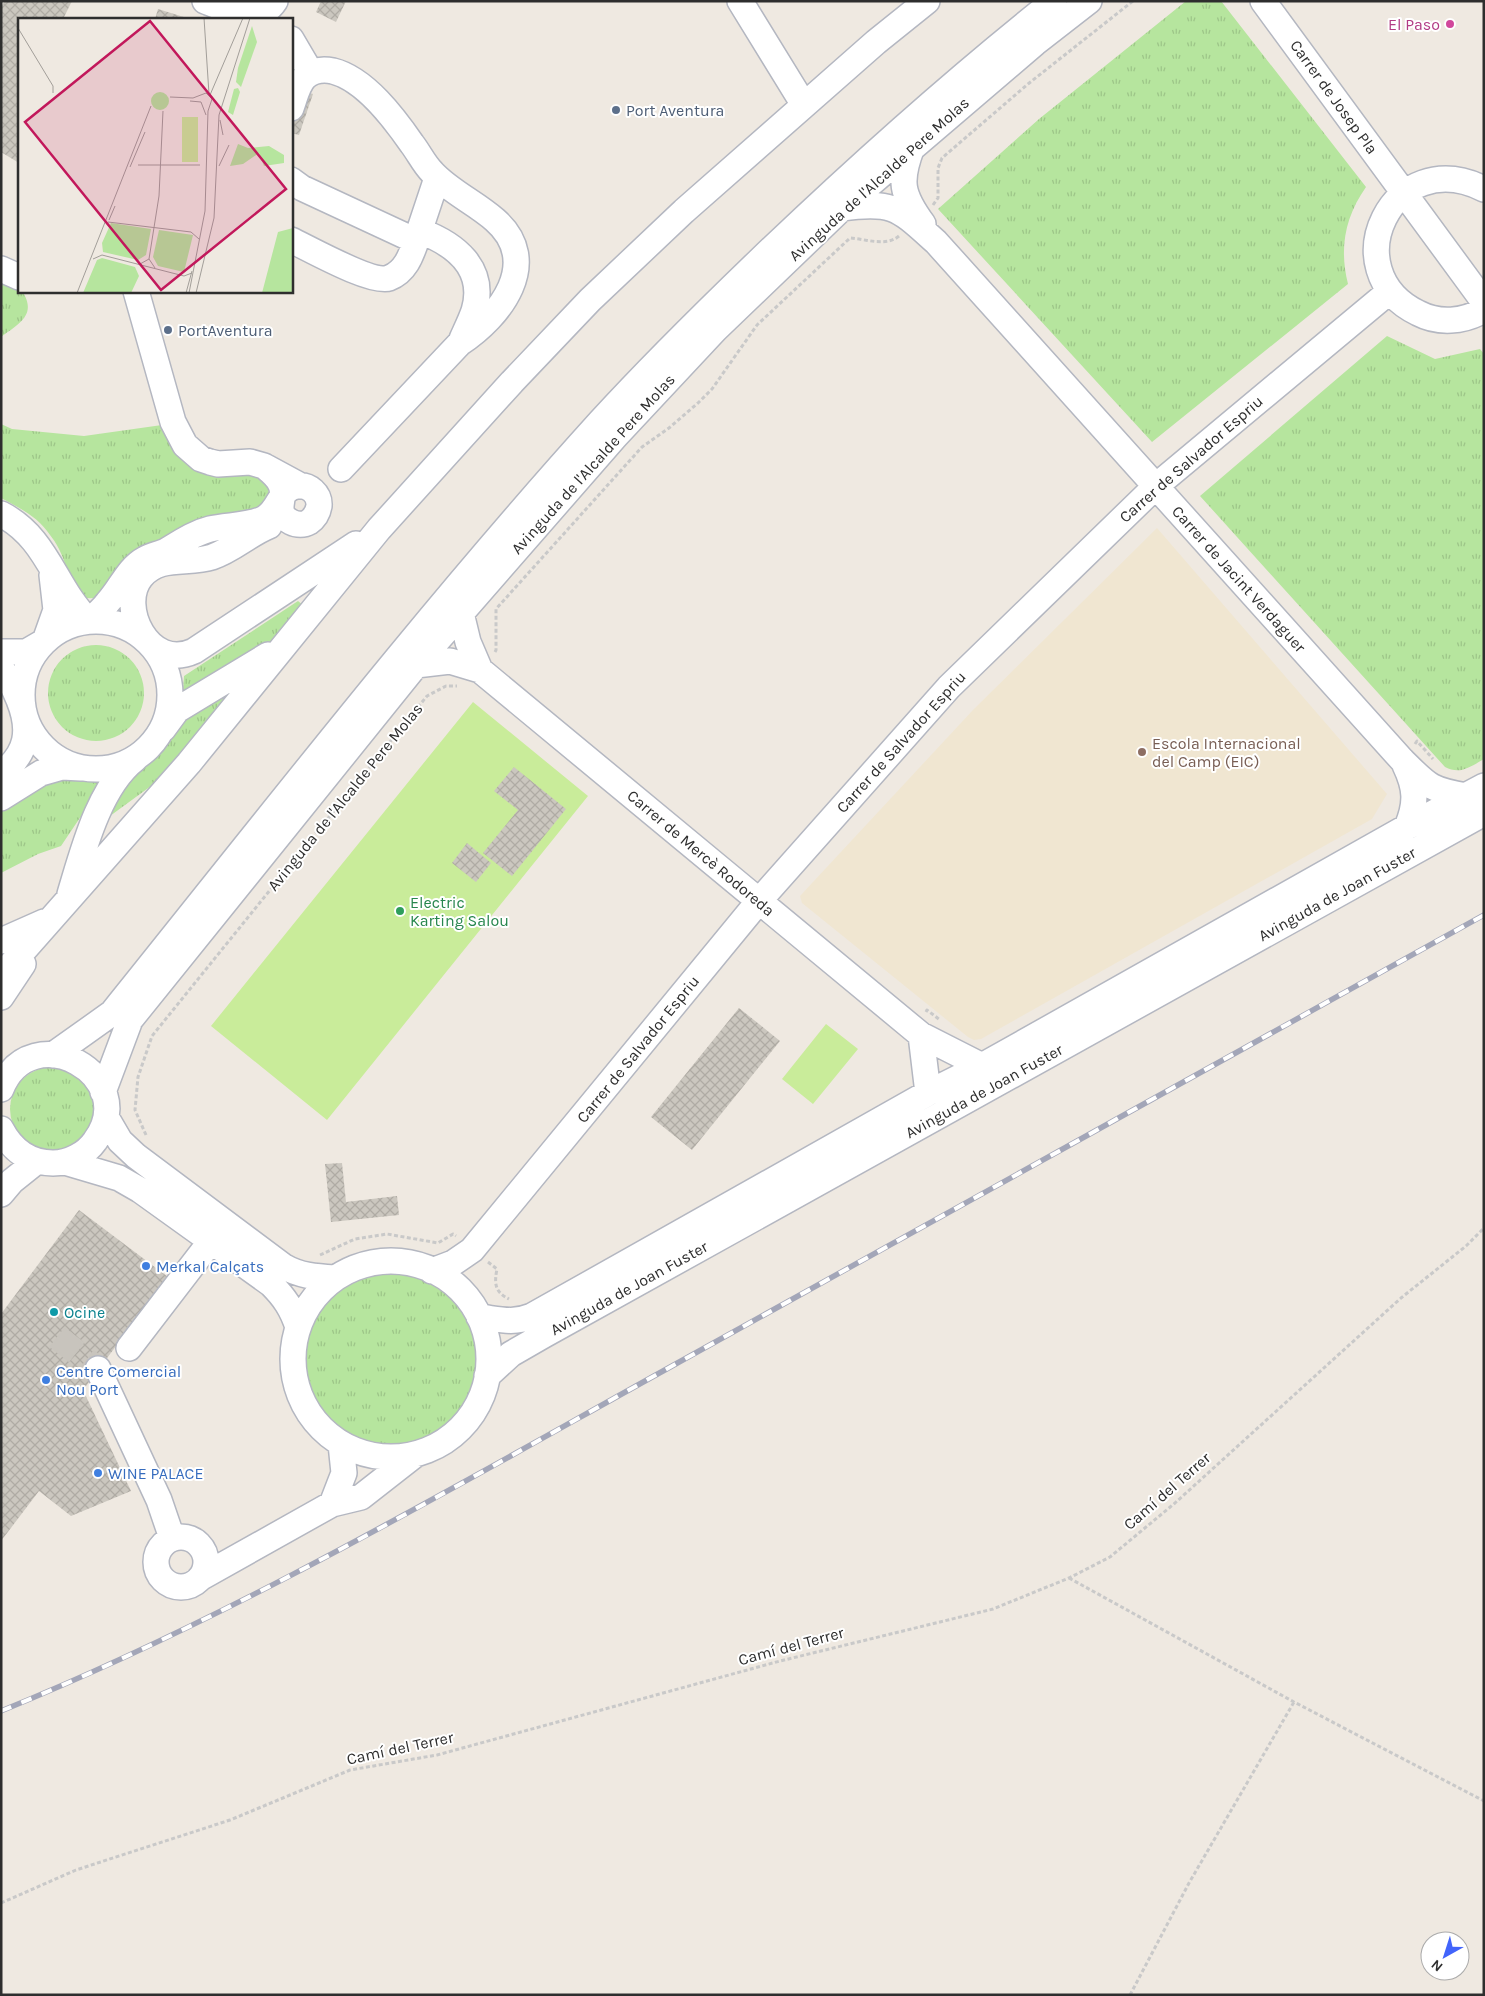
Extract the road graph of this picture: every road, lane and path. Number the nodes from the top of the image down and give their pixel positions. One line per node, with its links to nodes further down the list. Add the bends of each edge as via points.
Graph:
1 (205, 1): 8 (street, via 245,15 255,16)
2 (740, 1): 11 (street)
3 (927, 1): 11 (street)
4 (1054, 1): 70 (street, Avinguda de l'Alcalde Pere Molas, via 834,189 705,313 601,421 448,597 112,1013)
5 (1089, 1): 13 (street, Avinguda de l'Alcalde Pere Molas)
6 (1133, 1): 19 (path, Avinguda de l'Alcalde Pere Molas, via 1028,84 942,158 938,168 938,198)
7 (1264, 1): 17 (street, Carrer de Josep Pla)
8 (275, 9)
9 (292, 41): 10 (street)
10 (311, 72): 12 (street, via 301,82); 14 (street, via 326,70 356,82 391,117)
11 (804, 104): 36 (street, via 590,300)
12 (292, 105)
13 (912, 147): 18 (street, Avinguda de l'Alcalde Pere Molas); 19 (street, Carrer de Jacint Verdaguer, via 903,184)
14 (437, 178): 20 (street); 28 (street, via 495,219 511,240 516,258 515,274 507,298 477,332)
15 (296, 184): 20 (street)
16 (1484, 189): 17 (street, via 1472,183 1444,179 1416,186)
17 (1404, 193): 24 (street, via 1382,222 1376,245 1379,270); 26 (street, Carrer de Josep Pla)
18 (842, 208): 19 (street, Carrer de Jacint Verdaguer, via 880,205); 39 (street, Avinguda de l'Alcalde Pere Molas, via 715,330 634,416)
19 (916, 220): 30 (street, Carrer de Jacint Verdaguer); 47 (path, Avinguda de l'Alcalde Pere Molas, via 893,241 850,238 757,325 712,389 669,428 642,447 496,609 496,650)
20 (418, 236): 21 (street, via 401,271 379,279); 28 (street, via 438,238 456,250 473,274 476,301)
21 (292, 240)
22 (1, 270): 23 (street)
23 (18, 278)
24 (1390, 291): 27 (street, via 1410,310 1436,320 1464,318); 30 (street, Carrer de Salvador Espriu)
25 (136, 292): 31 (street, via 173,422 184,445 210,462 250,462 264,466)
26 (1484, 302)
27 (1484, 310)
28 (460, 343): 29 (street)
29 (341, 469): 31 (street, via 318,486); 32 (street)
30 (1156, 486): 50 (street, Carrer de Jacint Verdaguer); 57 (street, Carrer de Salvador Espriu, via 950,687)
31 (296, 490): 32 (street, via 313,491); 34 (street, via 281,511); 35 (street, via 262,519)
32 (319, 508): 34 (street, via 313,520)
33 (1, 514): 38 (street, via 32,537)
34 (295, 524): 37 (street, via 272,525)
35 (212, 529): 37 (street, via 222,532 227,540); 40 (street, via 193,535 137,565 108,603)
36 (379, 529): 41 (street); 43 (street, via 194,651 169,656)
37 (218, 554): 43 (street, via 204,559 161,563 140,578 133,608 140,631)
38 (50, 565): 40 (street, via 70,599); 42 (street, via 56,610)
39 (461, 613): 45 (street, Avinguda de l'Alcalde Pere Molas); 47 (street, Carrer de Mercè Rodoreda, via 468,642)
40 (89, 621): 42 (street, via 73,624); 43 (street, via 113,622 134,631)
41 (291, 638): 49 (street, via 255,664 177,710); 58 (street, via 189,763)
42 (45, 641): 44 (street, via 26,652); 48 (street, via 32,657 25,675 22,695)
43 (152, 646): 49 (street, via 164,666 170,688 168,712)
44 (1, 652)
45 (416, 666): 47 (street, Carrer de Mercè Rodoreda, via 450,661); 73 (street, Avinguda de l'Alcalde Pere Molas, via 130,1020)
46 (1, 669): 48 (street, via 13,684)
47 (480, 670): 57 (street, Carrer de Mercè Rodoreda); 77 (path, Avinguda de l'Alcalde Pere Molas, via 469,685 446,686 427,696 152,1036 138,1077 135,1110)
48 (25, 715): 52 (street, via 47,750 65,762); 53 (street, via 22,748 14,762)
49 (153, 742): 52 (street, via 127,762 106,768); 58 (street, via 121,772 89,830)
50 (1410, 751): 51 (path); 55 (street, Carrer de Jacint Verdaguer, via 1427,784 1436,790); 56 (street, Carrer de Jacint Verdaguer, via 1415,795)
51 (1434, 760)
52 (85, 768): 54 (street, via 56,768 41,773)
53 (1, 774)
54 (1, 798)
55 (1478, 798): 56 (street, Avinguda de Joan Fuster); 92 (street, Avinguda de Joan Fuster, via 511,1354)
56 (1407, 827): 71 (street, Avinguda de Joan Fuster)
57 (759, 901): 69 (street, Carrer de Mercè Rodoreda); 84 (street, Carrer de Salvador Espriu)
58 (61, 910): 59 (street); 60 (street); 61 (street); 62 (street); 63 (street); 64 (street); 65 (street); 66 (street); 67 (street); 68 (street)
59 (1, 932)
60 (1, 937)
61 (1, 942)
62 (1, 948)
63 (1, 952)
64 (1, 960)
65 (1, 966)
66 (1, 976)
67 (1, 983)
68 (1, 997)
69 (922, 1035): 71 (street, Carrer de Mercè Rodoreda); 74 (street)
70 (53, 1055): 72 (street, via 36,1057 20,1065); 73 (street, via 72,1058 88,1068)
71 (982, 1066): 74 (street, Avinguda de Joan Fuster)
72 (1, 1089)
73 (103, 1092): 75 (street)
74 (928, 1093): 88 (street, Avinguda de Joan Fuster, via 532,1316 509,1321)
75 (106, 1117): 79 (street, via 92,1146); 87 (street, via 126,1148 283,1266 308,1277)
76 (1, 1129): 78 (street, via 19,1153)
77 (148, 1140)
78 (37, 1161): 79 (street); 80 (street)
79 (65, 1162): 83 (street, via 119,1178 158,1201)
80 (1, 1194)
81 (1484, 1228): 98 (path, Camí del Terrer, via 1401,1298 1175,1503 1110,1557)
82 (453, 1234): 85 (path, via 438,1243 387,1234 355,1239)
83 (211, 1241): 89 (street, via 271,1284 292,1308); 90 (street)
84 (472, 1250): 86 (street, Carrer de Salvador Espriu, via 453,1263); 88 (street)
85 (318, 1256)
86 (432, 1271): 87 (street, via 404,1262 376,1263); 88 (street, via 451,1283)
87 (336, 1278): 89 (street, via 307,1308)
88 (473, 1307): 92 (street, via 488,1345)
89 (298, 1327): 93 (street, via 293,1360 299,1393 316,1422)
90 (129, 1348)
91 (98, 1370): 96 (street, via 159,1500)
92 (487, 1376): 94 (street, via 477,1406 463,1425 446,1441)
93 (341, 1444): 94 (street, via 365,1454 391,1457); 95 (street, via 344,1473)
94 (416, 1454): 95 (street, via 362,1497)
95 (332, 1504): 97 (street, via 234,1558)
96 (172, 1538): 97 (street, via 195,1541); 97 (street, via 160,1549 156,1565 159,1573 172,1584 188,1585)
97 (202, 1566)
98 (1069, 1578): 99 (path); 101 (path, Camí del Terrer, via 993,1609 780,1661 437,1755 350,1770 230,1820 76,1870)
99 (1294, 1702): 100 (path); 102 (path, via 1189,1883)
100 (1484, 1801)
101 (1, 1903)
102 (1130, 1995)

